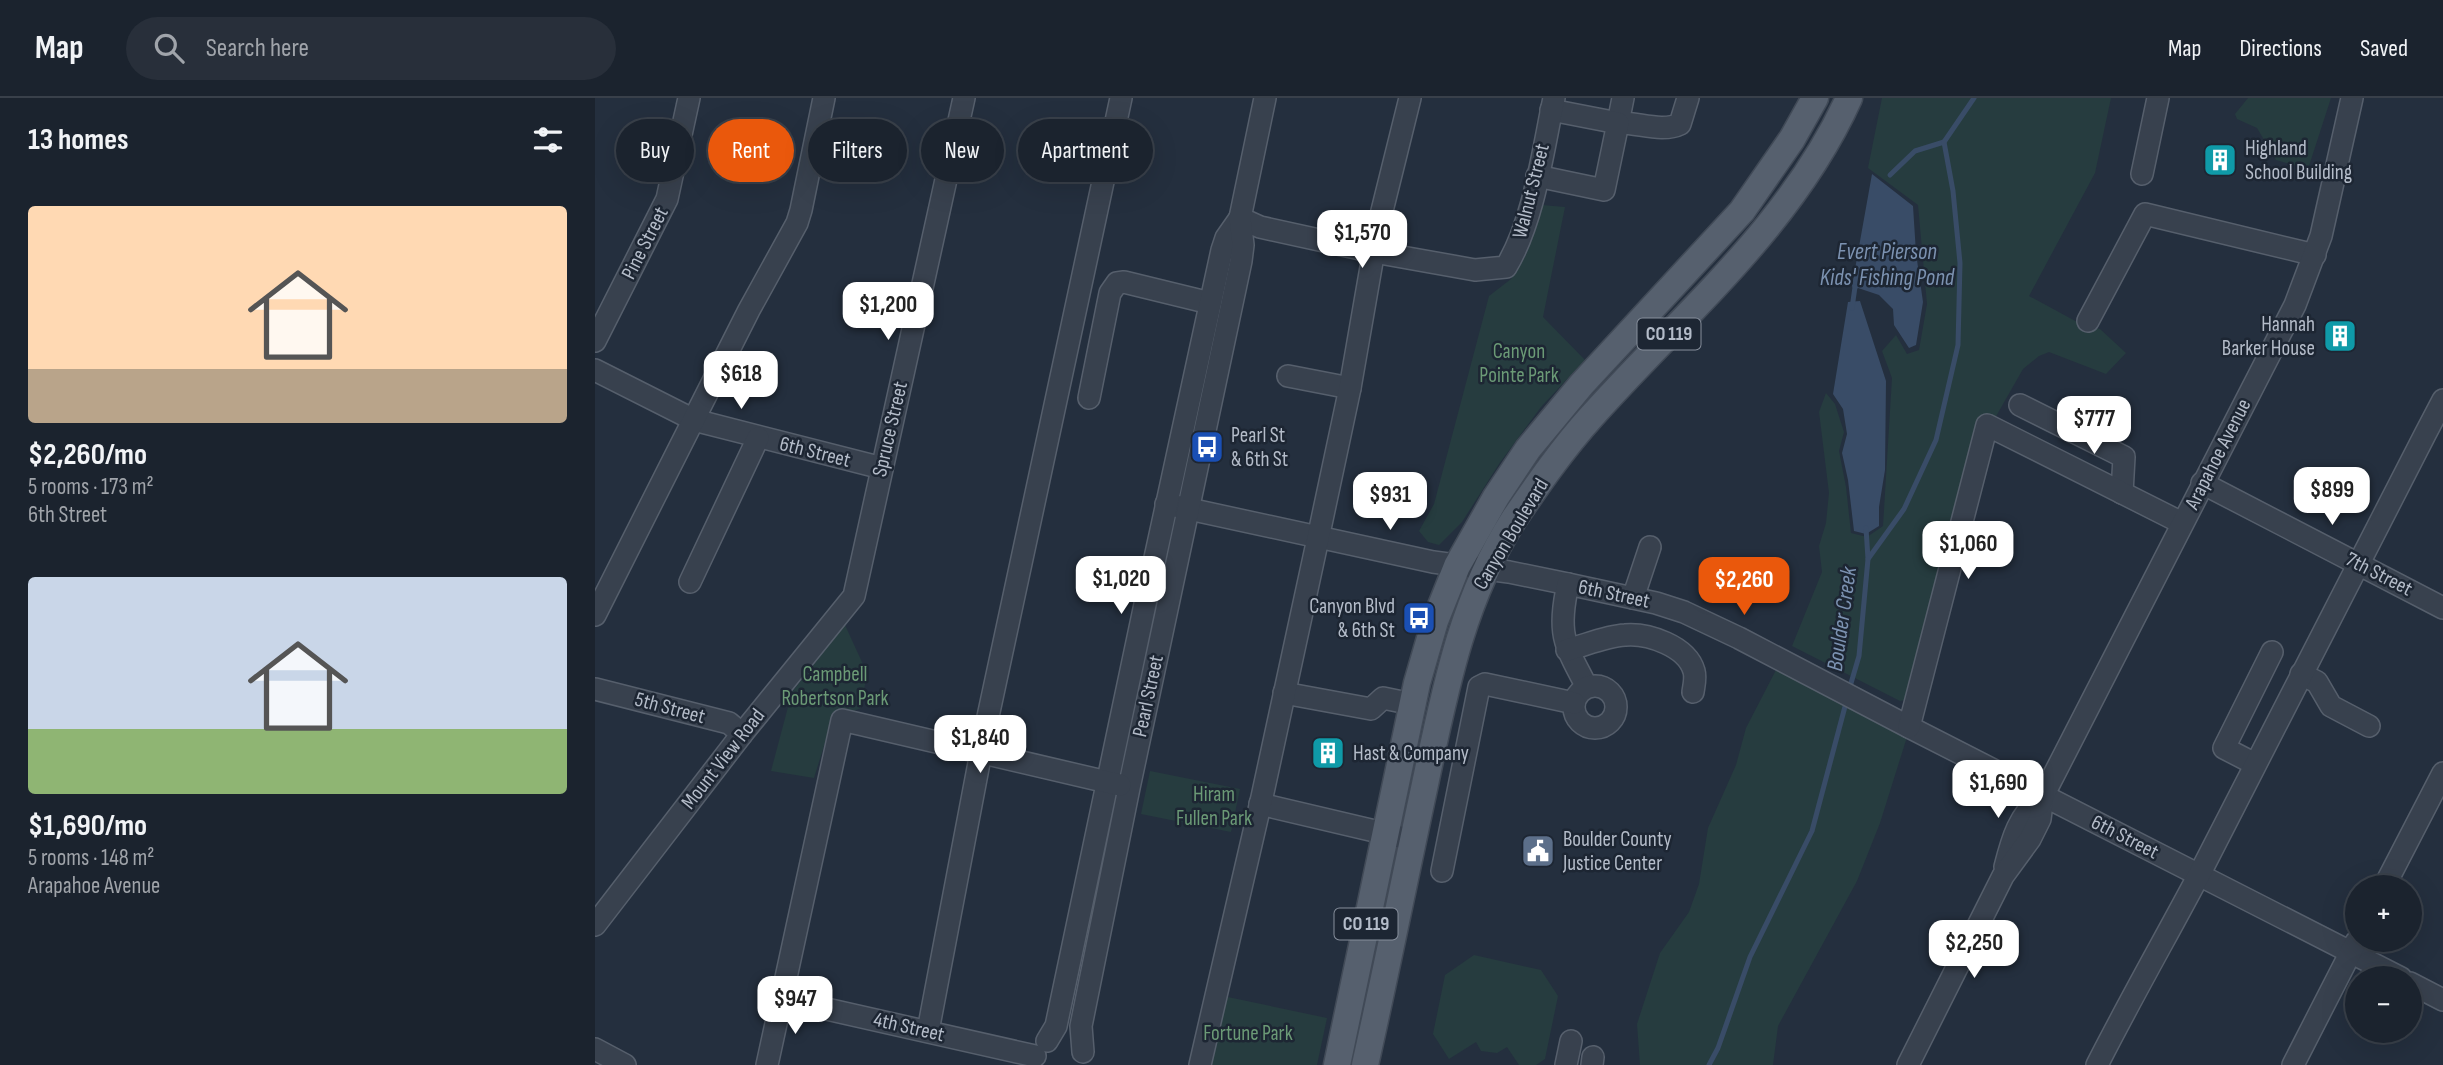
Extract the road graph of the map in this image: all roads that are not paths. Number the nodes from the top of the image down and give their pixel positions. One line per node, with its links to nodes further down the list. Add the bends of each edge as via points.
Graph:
1 (689, 98): 22 (street, Pine Street, via 667,199)
2 (824, 98): 29 (street, via 796,223)
3 (964, 98): 31 (street, Spruce Street)
4 (1121, 98): 57 (street)
5 (1265, 98): 17 (street, Pearl Street)
6 (1411, 98): 18 (street)
7 (1623, 98): 14 (street)
8 (1688, 98): 14 (street, via 1680,124 1671,128)
9 (1815, 98): 40 (main road, Canyon Boulevard / CO 119, via 1742,211 1528,449)
10 (1849, 98): 41 (main road, Canyon Boulevard / CO 119, via 1804,181 1773,222 1577,435 1514,521)
11 (2158, 98): 15 (street)
12 (2352, 98): 19 (street, Arapahoe Avenue)
13 (1552, 104): 14 (street); 16 (street, Walnut Street)
14 (1618, 123): 16 (street, via 1604,190)
15 (2143, 174)
16 (1537, 176): 18 (street, Walnut Street, via 1529,214 1506,267 1475,270)
17 (1240, 218): 18 (street, via 1260,227); 20 (street, Pearl Street, via 1226,239); 35 (street, Pearl Street, via 1241,261)
18 (1374, 252): 25 (street)
19 (2315, 255): 21 (street, via 2145,214); 32 (street, Arapahoe Avenue, via 2295,306)
20 (1210, 303): 26 (street, via 1117,283 1110,293); 34 (street, Pearl Street)
21 (2088, 321)
22 (595, 341)
23 (595, 370): 29 (street, 6th Street)
24 (1288, 376): 25 (street)
25 (1349, 388): 37 (street)
26 (1089, 398)
27 (2443, 400): 39 (street)
28 (2020, 405): 33 (street, via 2124,457)
29 (694, 420): 30 (street, 6th Street); 47 (street)
30 (758, 438): 31 (street, 6th Street); 42 (street)
31 (882, 468): 44 (street, Spruce Street)
32 (2202, 483): 36 (street, Arapahoe Avenue); 39 (street, 7th Street)
33 (2122, 493): 36 (street); 55 (street, via 1987,425)
34 (1166, 504): 35 (street, 6th Street); 60 (street, Pearl Street)
35 (1188, 509): 37 (street, 6th Street); 61 (street, Pearl Street)
36 (2182, 523): 62 (street, Arapahoe Avenue)
37 (1317, 538): 40 (street, 6th Street); 52 (street)
38 (1650, 547): 45 (street)
39 (2358, 564): 46 (street, 7th Street); 49 (street)
40 (1457, 566): 41 (street, 6th Street); 53 (main road, Canyon Boulevard / CO 119, via 1429,640)
41 (1486, 569): 43 (street, 6th Street); 65 (main road, Canyon Boulevard / CO 119, via 1450,670)
42 (690, 582)
43 (1568, 584): 45 (street, 6th Street); 48 (street, via 1561,621)
44 (853, 596): 56 (street, Mount View Road)
45 (1633, 598): 55 (street, 6th Street, via 1695,617)
46 (2443, 608)
47 (595, 615)
48 (1567, 650): 51 (street, via 1621,635 1657,640 1688,659 1694,672); 66 (street, via 1581,695 1479,687)
49 (2300, 677): 54 (street, via 2317,682 2331,706); 58 (street); 58 (street, via 2269,658 2224,748)
50 (595, 689): 56 (street, 5th Street, via 729,723)
51 (1693, 692)
52 (1284, 693): 53 (street, via 1371,709 1383,698); 63 (street)
53 (1412, 704): 64 (main road, Canyon Boulevard / CO 119)
54 (2369, 726)
55 (1909, 727): 62 (street, 6th Street)
56 (742, 734): 69 (street, Mount View Road)
57 (981, 754): 60 (street); 75 (street, via 842,720); 77 (street)
58 (2255, 764): 67 (street)
59 (2443, 773): 68 (street)
60 (1108, 782): 61 (street); 80 (street, Pearl Street, via 1056,1026)
61 (1129, 788): 81 (street, Pearl Street, via 1081,1026)
62 (2043, 796): 67 (street, 6th Street); 88 (street, Arapahoe Avenue, via 2027,809 2016,830 2003,876)
63 (1260, 804): 64 (street); 84 (street)
64 (1385, 835): 65 (street); 85 (main road, Canyon Boulevard / CO 119)
65 (1413, 840): 86 (main road, Canyon Boulevard / CO 119)
66 (1442, 872)
67 (2199, 875): 70 (street, 6th Street); 89 (street)
68 (2390, 875)
69 (595, 925)
70 (2345, 942)
71 (2351, 952): 90 (street)
72 (2363, 952): 73 (street, 6th Street)
73 (2383, 966)
74 (2422, 989): 76 (street)
75 (782, 999): 77 (street, 4th Street); 83 (street)
76 (2443, 1000)
77 (928, 1031): 80 (street, 4th Street)
78 (1571, 1041): 87 (street)
79 (595, 1049): 82 (street)
80 (1039, 1054): 81 (street, 4th Street, via 1060,1037 1074,1041)
81 (1084, 1058)
82 (625, 1065)
83 (767, 1065)
84 (1200, 1065)
85 (1336, 1065)
86 (1365, 1065)
87 (1566, 1065)
88 (1908, 1065)
89 (2097, 1065)
90 (2293, 1065)

